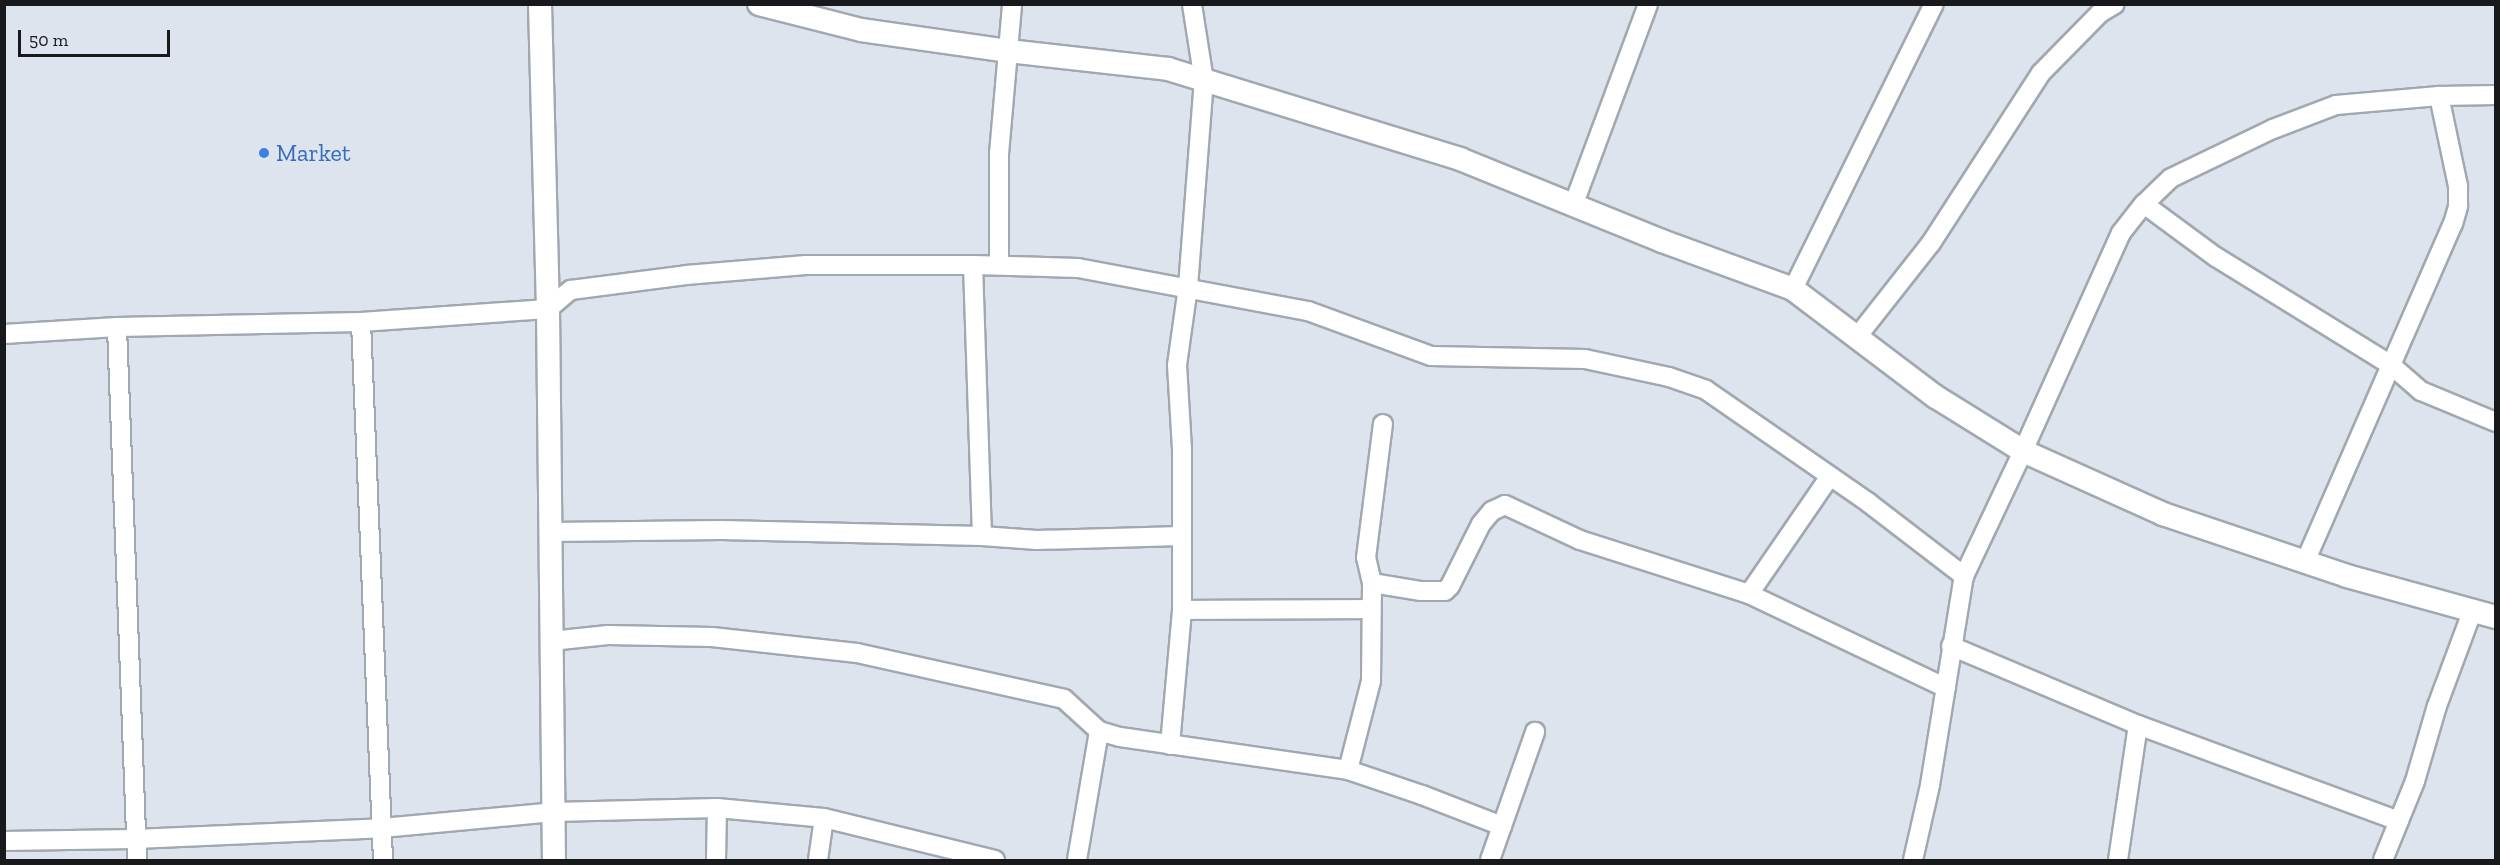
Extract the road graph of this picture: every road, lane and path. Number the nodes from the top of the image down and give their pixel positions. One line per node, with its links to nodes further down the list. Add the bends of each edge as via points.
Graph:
1 (540, 4): 18 (street)
2 (759, 4): 8 (street, via 861,30)
3 (1012, 4): 8 (street)
4 (1192, 4): 9 (street)
5 (1648, 4): 13 (street)
6 (1934, 4): 17 (street)
7 (2115, 4): 22 (street, via 2100,13 2042,73 1931,243)
8 (1008, 51): 9 (street, via 1168,69); 15 (street, via 999,154)
9 (1204, 81): 13 (street, via 1460,159); 16 (street)
10 (2496, 95): 11 (street)
11 (2439, 96): 12 (street, via 2336,105 2274,129 2171,178); 23 (street, via 2458,186 2458,206 2454,225)
12 (2144, 204): 23 (street, via 2216,257); 26 (street, via 2121,232)
13 (1573, 206): 17 (street)
14 (973, 265): 15 (street); 18 (street, via 806,265 686,275 571,290); 29 (street)
15 (999, 266): 16 (street, via 1078,268)
16 (1188, 287): 27 (street, via 1308,311 1431,356 1585,359 1669,377 1706,390); 30 (street, via 1178,365)
17 (1793, 289): 22 (street)
18 (548, 309): 19 (street); 28 (street)
19 (361, 322): 20 (street); 52 (street)
20 (117, 327): 21 (street); 53 (street)
21 (4, 333)
22 (1857, 337): 26 (street, via 1936,397)
23 (2391, 365): 24 (street, via 2421,391); 31 (street)
24 (2496, 422)
25 (1383, 424): 33 (street, via 1366,558)
26 (2023, 451): 31 (street, via 2163,514); 32 (street)
27 (1830, 476): 32 (street); 34 (street)
28 (550, 532): 29 (street, via 721,530); 39 (street)
29 (982, 536): 30 (street, via 1037,540)
30 (1181, 536): 37 (street)
31 (2305, 562): 36 (street)
32 (1964, 576): 40 (street)
33 (1372, 583): 34 (street, via 1445,591 1481,524 1492,511 1505,505 1580,540); 35 (street)
34 (1749, 594): 41 (street)
35 (1370, 609): 37 (street); 46 (street, via 1371,681)
36 (2473, 609): 38 (street); 50 (street)
37 (1182, 610): 45 (street)
38 (2496, 616)
39 (551, 641): 43 (street, via 608,635 712,637 856,653 1064,699); 48 (street)
40 (1951, 646): 41 (street); 42 (street)
41 (1946, 688): 63 (street)
42 (2138, 725): 50 (street); 64 (street)
43 (1100, 732): 45 (street); 61 (street)
44 (1535, 732): 51 (street)
45 (1170, 745): 46 (street)
46 (1348, 770): 51 (street)
47 (717, 808): 48 (street); 49 (street); 58 (street)
48 (554, 812): 52 (street); 57 (street)
49 (824, 818): 59 (street); 60 (street)
50 (2399, 821): 65 (street)
51 (1502, 826): 62 (street)
52 (381, 828): 53 (street); 56 (street)
53 (135, 839): 54 (street); 55 (street)
54 (4, 841)
55 (136, 861)
56 (383, 861)
57 (554, 861)
58 (716, 861)
59 (818, 861)
60 (995, 861)
61 (1077, 861)
62 (1490, 861)
63 (1913, 861)
64 (2118, 861)
65 (2383, 861)

